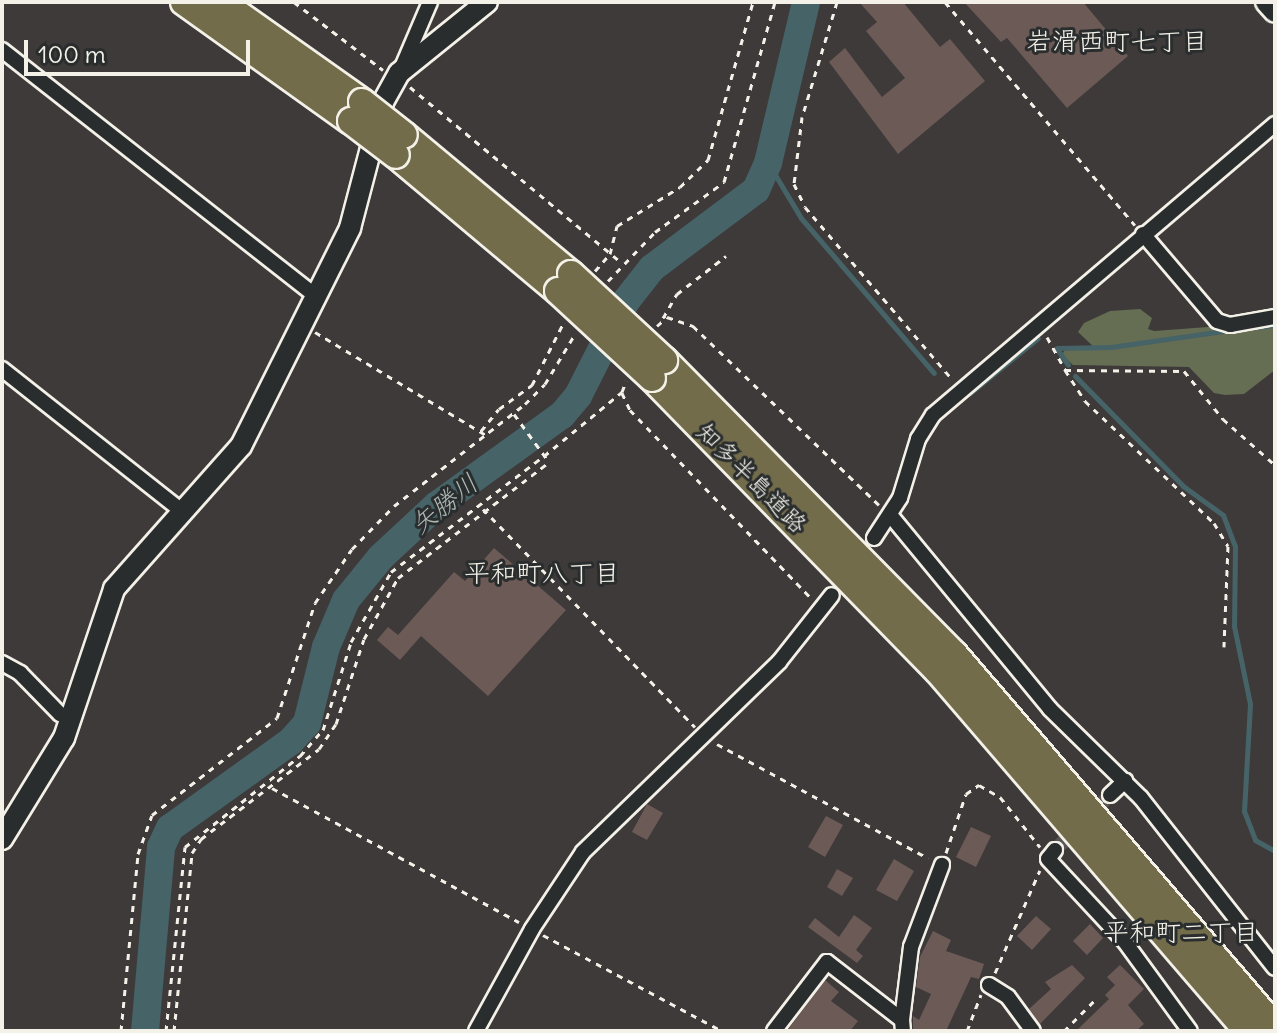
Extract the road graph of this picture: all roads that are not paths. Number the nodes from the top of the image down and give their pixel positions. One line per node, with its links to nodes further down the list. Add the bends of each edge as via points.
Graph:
1 (184, 2): 9 (highway, 知多半島道路)
2 (221, 2): 9 (highway, 知多半島道路)
3 (430, 2): 8 (street)
4 (487, 2): 8 (street)
5 (1266, 2): 6 (street)
6 (1275, 12)
7 (2, 50): 12 (street)
8 (398, 76): 12 (street, via 383,102 350,228)
9 (356, 112): 15 (highway, 知多半島道路, bridge, via 574,280)
10 (1275, 124): 11 (street)
11 (1143, 234): 13 (street, via 1217,321 1230,325); 17 (street, via 960,387 918,439)
12 (316, 296): 16 (street, via 241,446)
13 (1275, 317)
14 (2, 369): 16 (street)
15 (648, 372): 22 (highway, 知多半島道路, via 854,548); 29 (highway, 知多半島道路, via 937,670)
16 (183, 512): 21 (street, via 114,589)
17 (891, 516): 18 (street); 23 (street, via 1050,709)
18 (874, 538)
19 (832, 595): 34 (street, via 779,662 602,831 532,929)
20 (2, 663): 21 (street)
21 (72, 719): 25 (street, via 15,825)
22 (1040, 749): 31 (highway, via 1061,755); 33 (highway, 知多半島道路)
23 (1125, 781): 24 (street); 28 (street)
24 (1110, 795)
25 (2, 839)
26 (1051, 855): 37 (street, via 1125,942)
27 (942, 865): 32 (street, via 908,962)
28 (1275, 968)
29 (1199, 972): 38 (highway, via 1204,999); 39 (highway, 知多半島道路)
30 (989, 985): 36 (street, via 1008,997)
31 (1275, 1008)
32 (903, 1026): 35 (street, via 827,962)
33 (1275, 1027)
34 (476, 1031)
35 (774, 1031)
36 (1033, 1031)
37 (1190, 1031)
38 (1228, 1031)
39 (1247, 1031)

